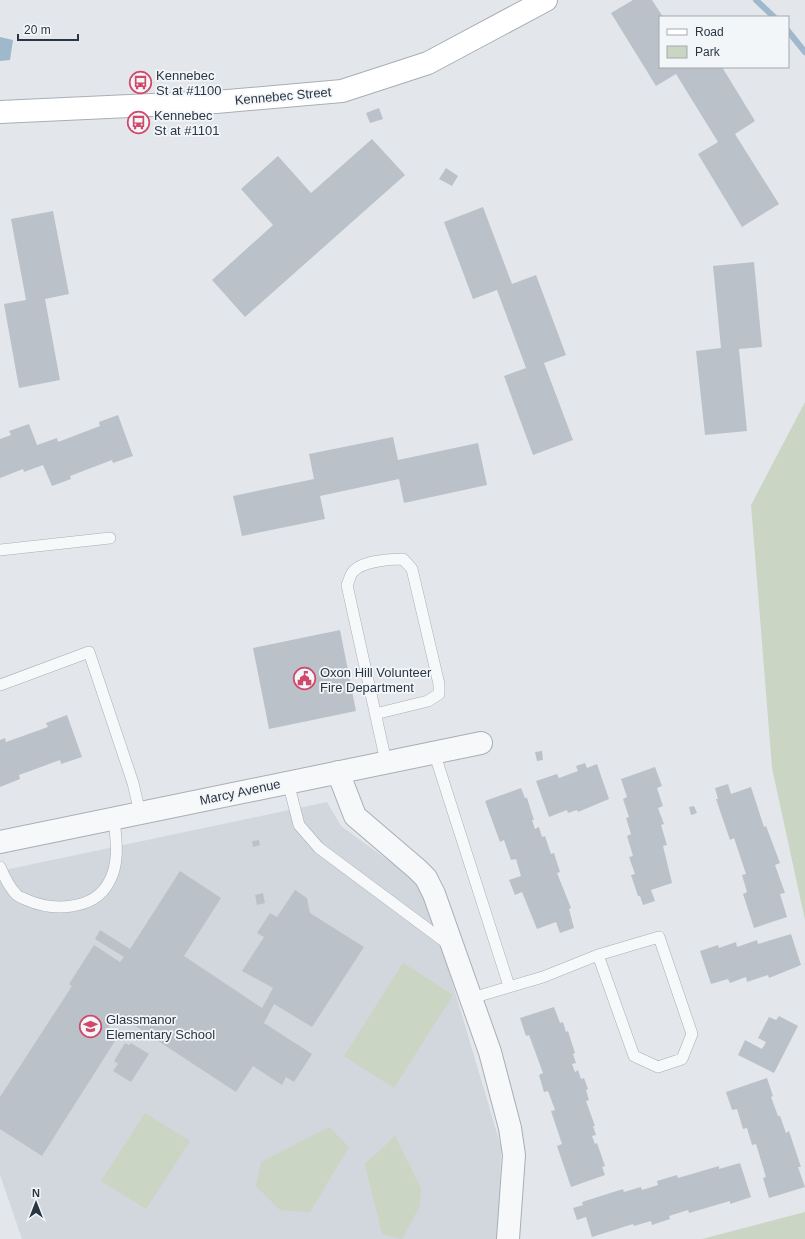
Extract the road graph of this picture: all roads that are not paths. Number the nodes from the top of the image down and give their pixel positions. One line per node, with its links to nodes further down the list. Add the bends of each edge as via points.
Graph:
1 (546, 0): 2 (street, Kennebec Street, via 428,63 342,91 216,102)
2 (0, 112)
3 (110, 538): 4 (lane)
4 (0, 550)
5 (0, 685): 12 (lane, via 89,652 133,783)
6 (376, 714): 6 (lane, via 347,585 352,572 361,565 390,559 403,560 412,568 439,684 439,694 428,701); 9 (lane)
7 (480, 743): 8 (street, Marcy Avenue)
8 (434, 752): 9 (street, Marcy Avenue); 18 (lane)
9 (386, 762): 10 (street, Marcy Avenue)
10 (338, 772): 11 (street, Marcy Avenue); 16 (street, via 355,816 426,878)
11 (288, 782): 12 (street, Marcy Avenue); 16 (lane, via 299,825 319,848)
12 (140, 812): 13 (street, Marcy Avenue)
13 (114, 819): 14 (street, Marcy Avenue); 15 (lane, via 116,856 113,873 105,888 90,900 70,907 38,905 16,895)
14 (0, 842)
15 (0, 867)
16 (454, 948): 19 (street)
17 (598, 955): 17 (lane, via 659,937 692,1034 682,1059 658,1067 634,1056); 18 (lane, via 543,977)
18 (509, 986): 19 (lane)
19 (472, 998): 20 (street, via 490,1052 513,1146)
20 (508, 1239)

